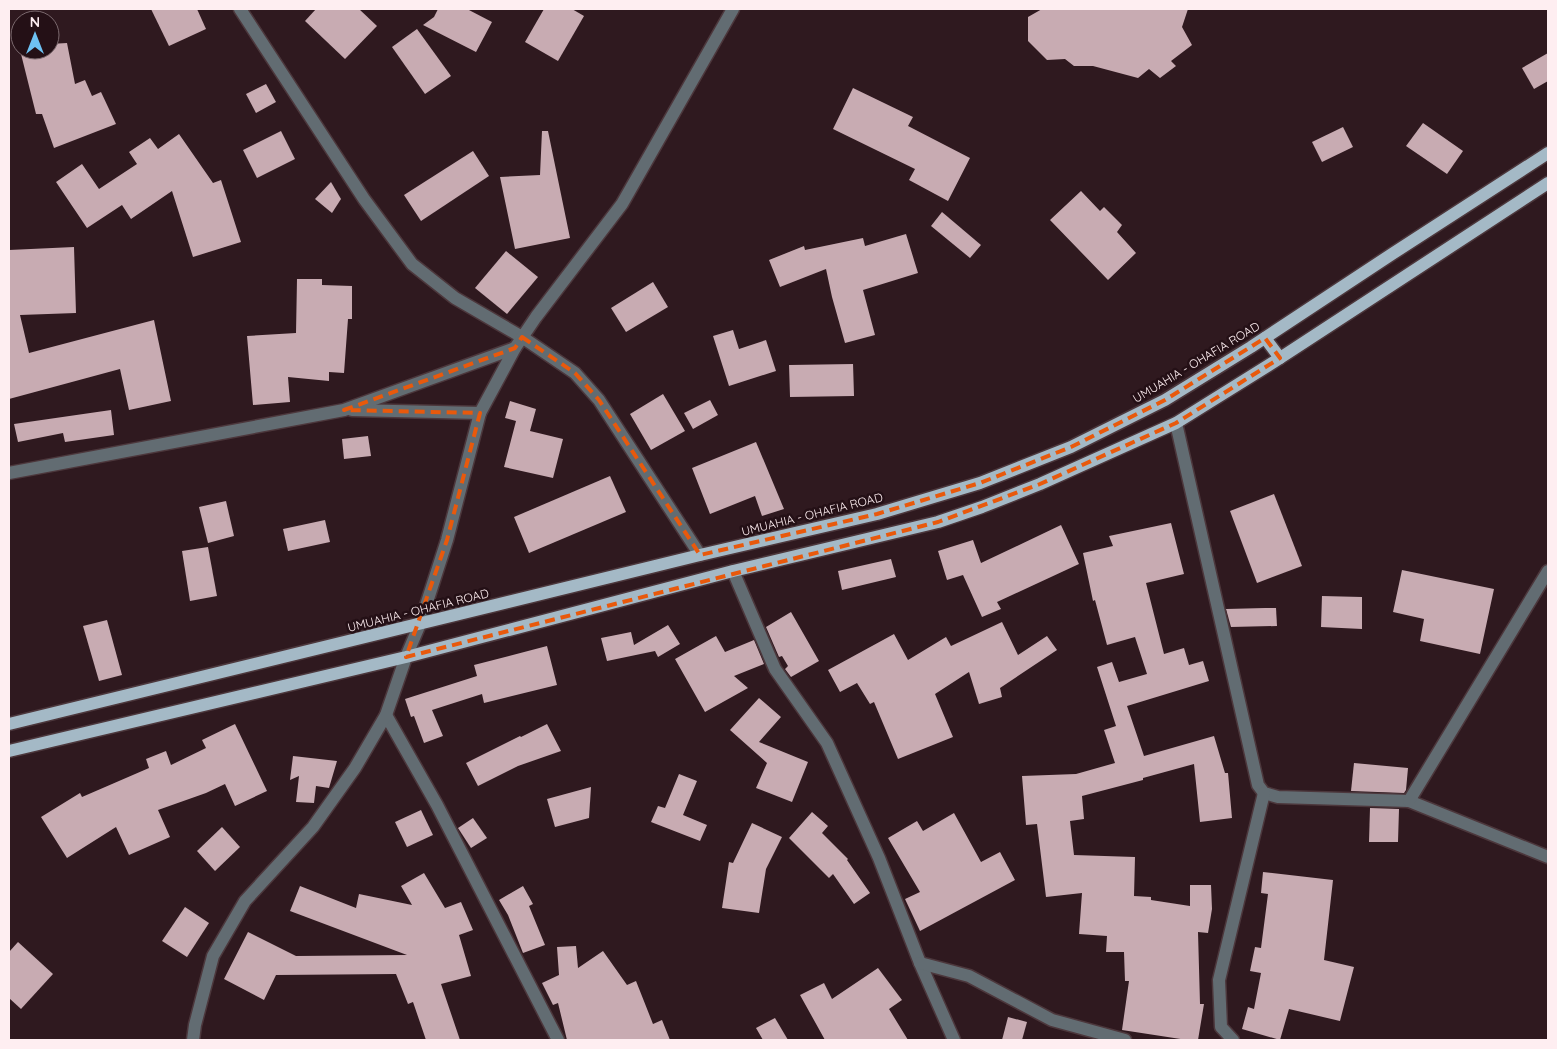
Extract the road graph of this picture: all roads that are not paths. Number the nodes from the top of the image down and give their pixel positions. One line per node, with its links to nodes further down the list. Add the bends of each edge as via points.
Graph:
1 (240, 9): 6 (street, via 364,199 412,264)
2 (733, 9): 6 (street, via 622,204)
3 (1548, 153): 5 (main road, UMUAHIA - OHAFIA ROAD)
4 (1548, 183): 7 (main road)
5 (1265, 338): 7 (main road); 12 (main road, UMUAHIA - OHAFIA ROAD, via 1156,404 1071,447 989,479 877,514)
6 (518, 343): 8 (street); 9 (street); 12 (street, via 574,373 599,400)
7 (1280, 358): 10 (main road)
8 (344, 410): 9 (street); 11 (street)
9 (480, 413): 15 (street, via 447,540)
10 (1176, 423): 13 (main road, via 1040,484 938,522); 20 (street, via 1258,785)
11 (9, 473)
12 (700, 555): 15 (main road, UMUAHIA - OHAFIA ROAD)
13 (733, 571): 16 (main road); 23 (street, via 775,669 827,743 879,858)
14 (1548, 571): 21 (street)
15 (420, 624): 16 (street); 18 (main road, UMUAHIA - OHAFIA ROAD)
16 (406, 657): 17 (street); 19 (main road)
17 (386, 715): 24 (street, via 355,768 313,827 244,901 213,956); 25 (street, via 437,805)
18 (9, 724)
19 (9, 751)
20 (1264, 793): 21 (street, via 1278,798); 28 (street, via 1219,980 1221,1027)
21 (1409, 801): 22 (street)
22 (1548, 857)
23 (920, 963): 26 (street); 27 (street, via 969,976 1052,1020)
24 (193, 1040)
25 (558, 1040)
26 (954, 1040)
27 (1125, 1040)
28 (1233, 1040)

